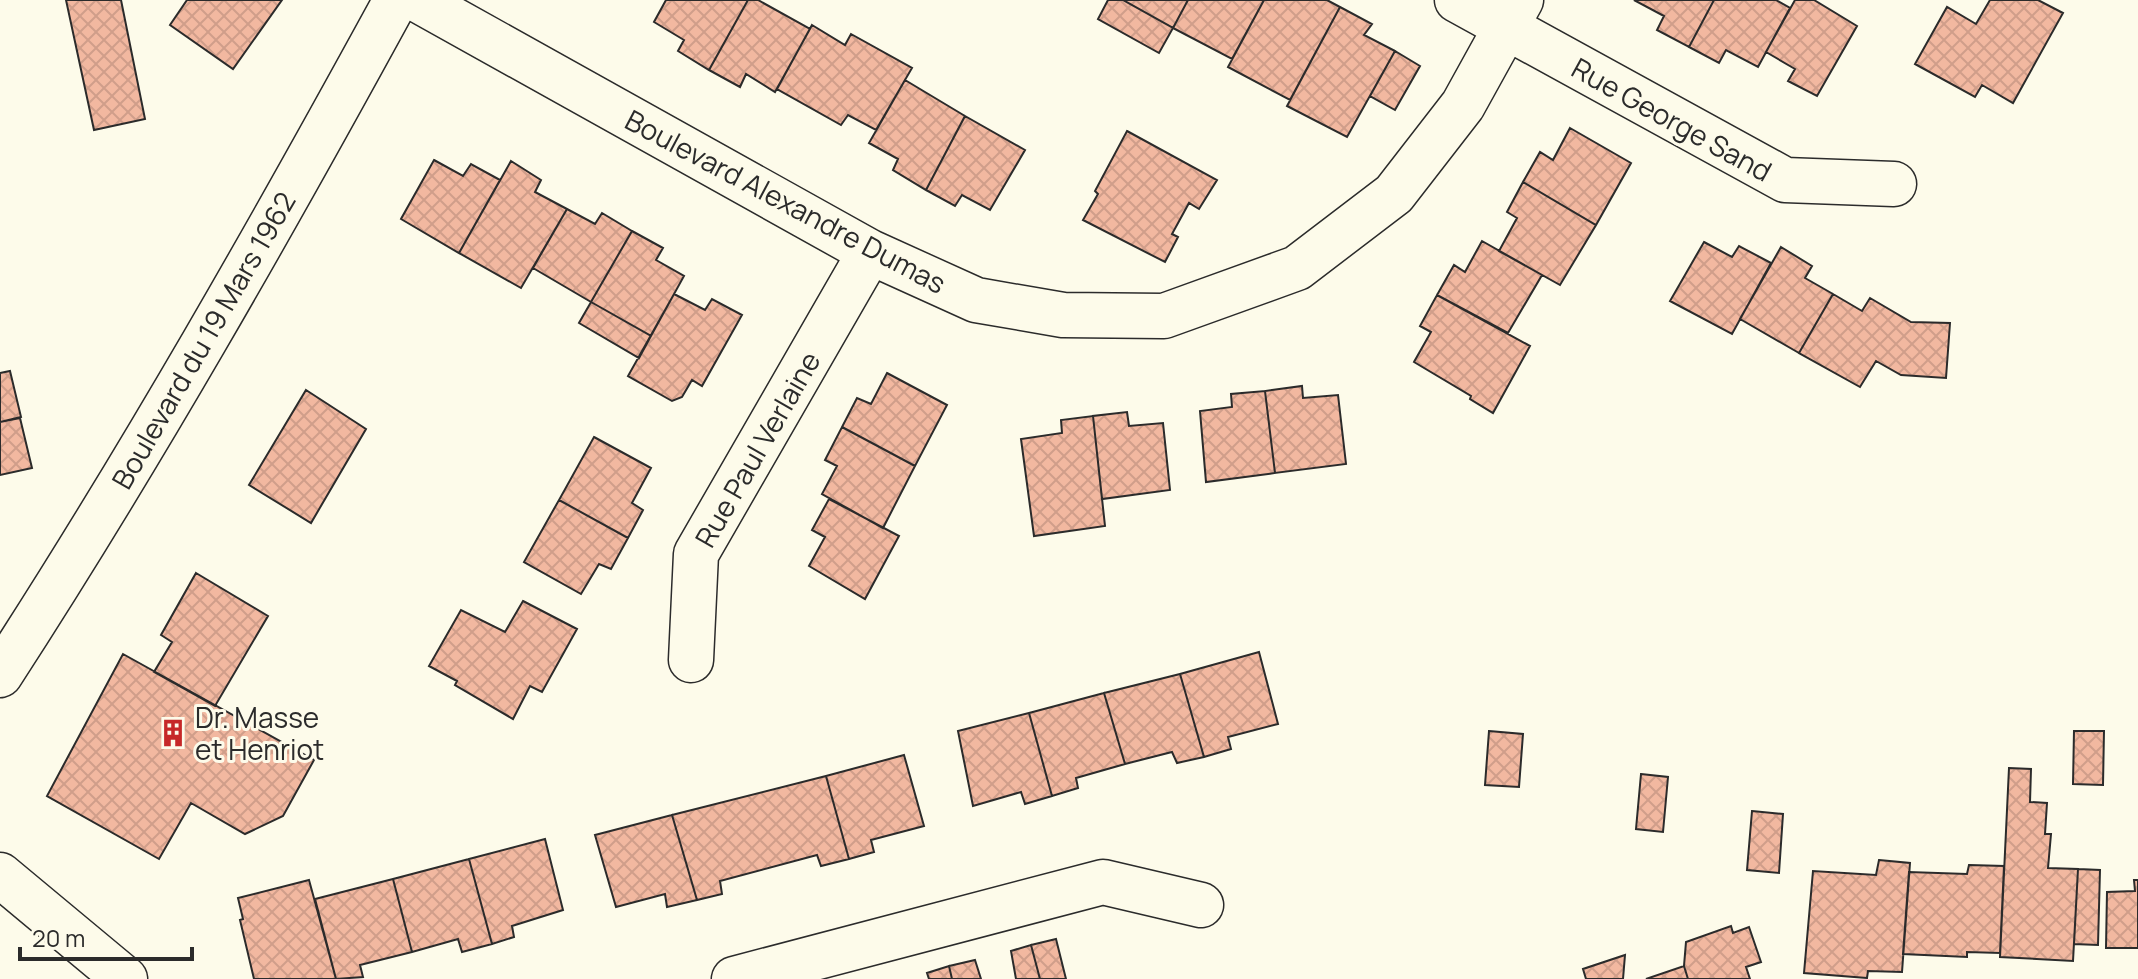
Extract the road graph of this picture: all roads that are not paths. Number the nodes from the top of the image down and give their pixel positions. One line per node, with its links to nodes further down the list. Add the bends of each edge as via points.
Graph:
1 (396, 0): 8 (street, Boulevard du 19 Mars 1962, via 208,334 81,550)
2 (418, 0): 6 (street, Boulevard Alexandre Dumas)
3 (1457, 0): 4 (street, Rue George Sand)
4 (1514, 15): 5 (street, Rue George Sand, via 1785,180); 6 (street, Boulevard Alexandre Dumas, via 1463,105 1394,194 1297,268 1164,316 1063,315 976,300)
5 (1894, 184)
6 (870, 252): 7 (street, Rue Paul Verlaine, via 696,554)
7 (691, 660)
8 (0, 675)
9 (0, 875): 11 (street)
10 (1201, 905): 12 (street, via 1103,882)
11 (125, 979)
12 (734, 979)

